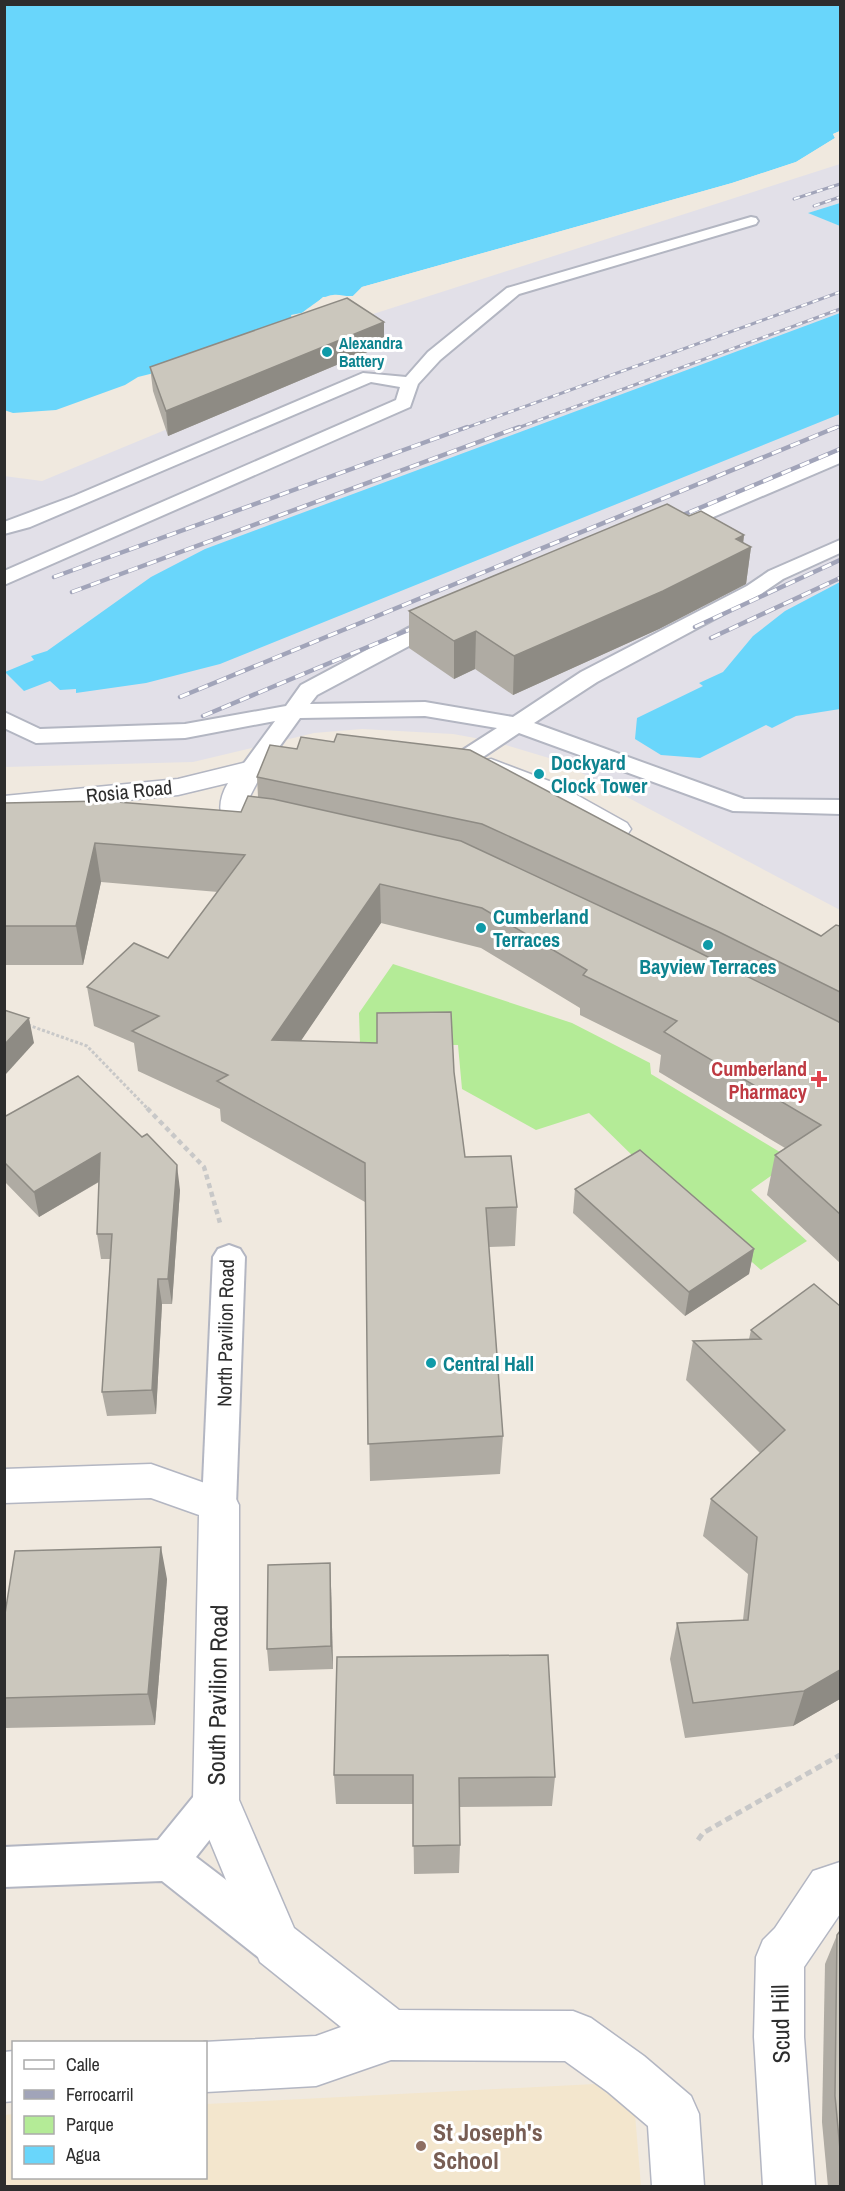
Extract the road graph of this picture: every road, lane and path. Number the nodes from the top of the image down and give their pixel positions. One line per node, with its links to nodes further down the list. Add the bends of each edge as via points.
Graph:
1 (751, 221): 2 (lane, via 513,291 434,356)
2 (410, 383): 5 (lane, via 369,377 71,504); 9 (lane, via 404,403)
3 (292, 429): 7 (lane, via 94,512)
4 (840, 458): 6 (lane)
5 (4, 528)
6 (656, 534)
7 (4, 542)
8 (840, 546): 13 (lane, via 776,574 754,590 589,677)
9 (4, 579)
10 (460, 615): 11 (lane, via 416,633 309,690)
11 (294, 711): 12 (lane, via 185,731 36,736); 13 (lane, via 425,709); 17 (lane)
12 (4, 719)
13 (516, 724): 16 (lane); 19 (lane, via 741,806)
14 (330, 752): 17 (street, Rosia Road)
15 (436, 753): 16 (street)
16 (463, 760): 25 (street, via 517,776)
17 (251, 770): 18 (street, Rosia Road, via 144,792); 23 (street, via 238,785 234,798 232,810)
18 (4, 804)
19 (840, 807)
20 (4, 812): 21 (street, Rosia Road)
21 (148, 816)
22 (204, 820): 23 (street)
23 (237, 822): 24 (street)
24 (266, 826)
25 (645, 844)
26 (25, 1024): 27 (path, North Pavilion Road, via 87,1046 204,1167)
27 (229, 1257): 29 (lane, North Pavilion Road)
28 (4, 1486): 29 (street, via 151,1481)
29 (219, 1505): 31 (street, South Pavilion Road)
30 (840, 1755): 32 (path)
31 (216, 1800): 33 (lane); 36 (street, South Pavilion Road)
32 (698, 1840)
33 (168, 1860): 34 (lane); 36 (lane)
34 (4, 1867)
35 (840, 1886): 40 (street, Scud Hill, via 830,1888 780,1957 778,2037)
36 (277, 1946): 37 (street, South Pavilion Road)
37 (391, 2035): 38 (street, via 316,2061); 39 (street, via 573,2036 673,2114)
38 (207, 2067)
39 (678, 2187)
40 (789, 2187)

